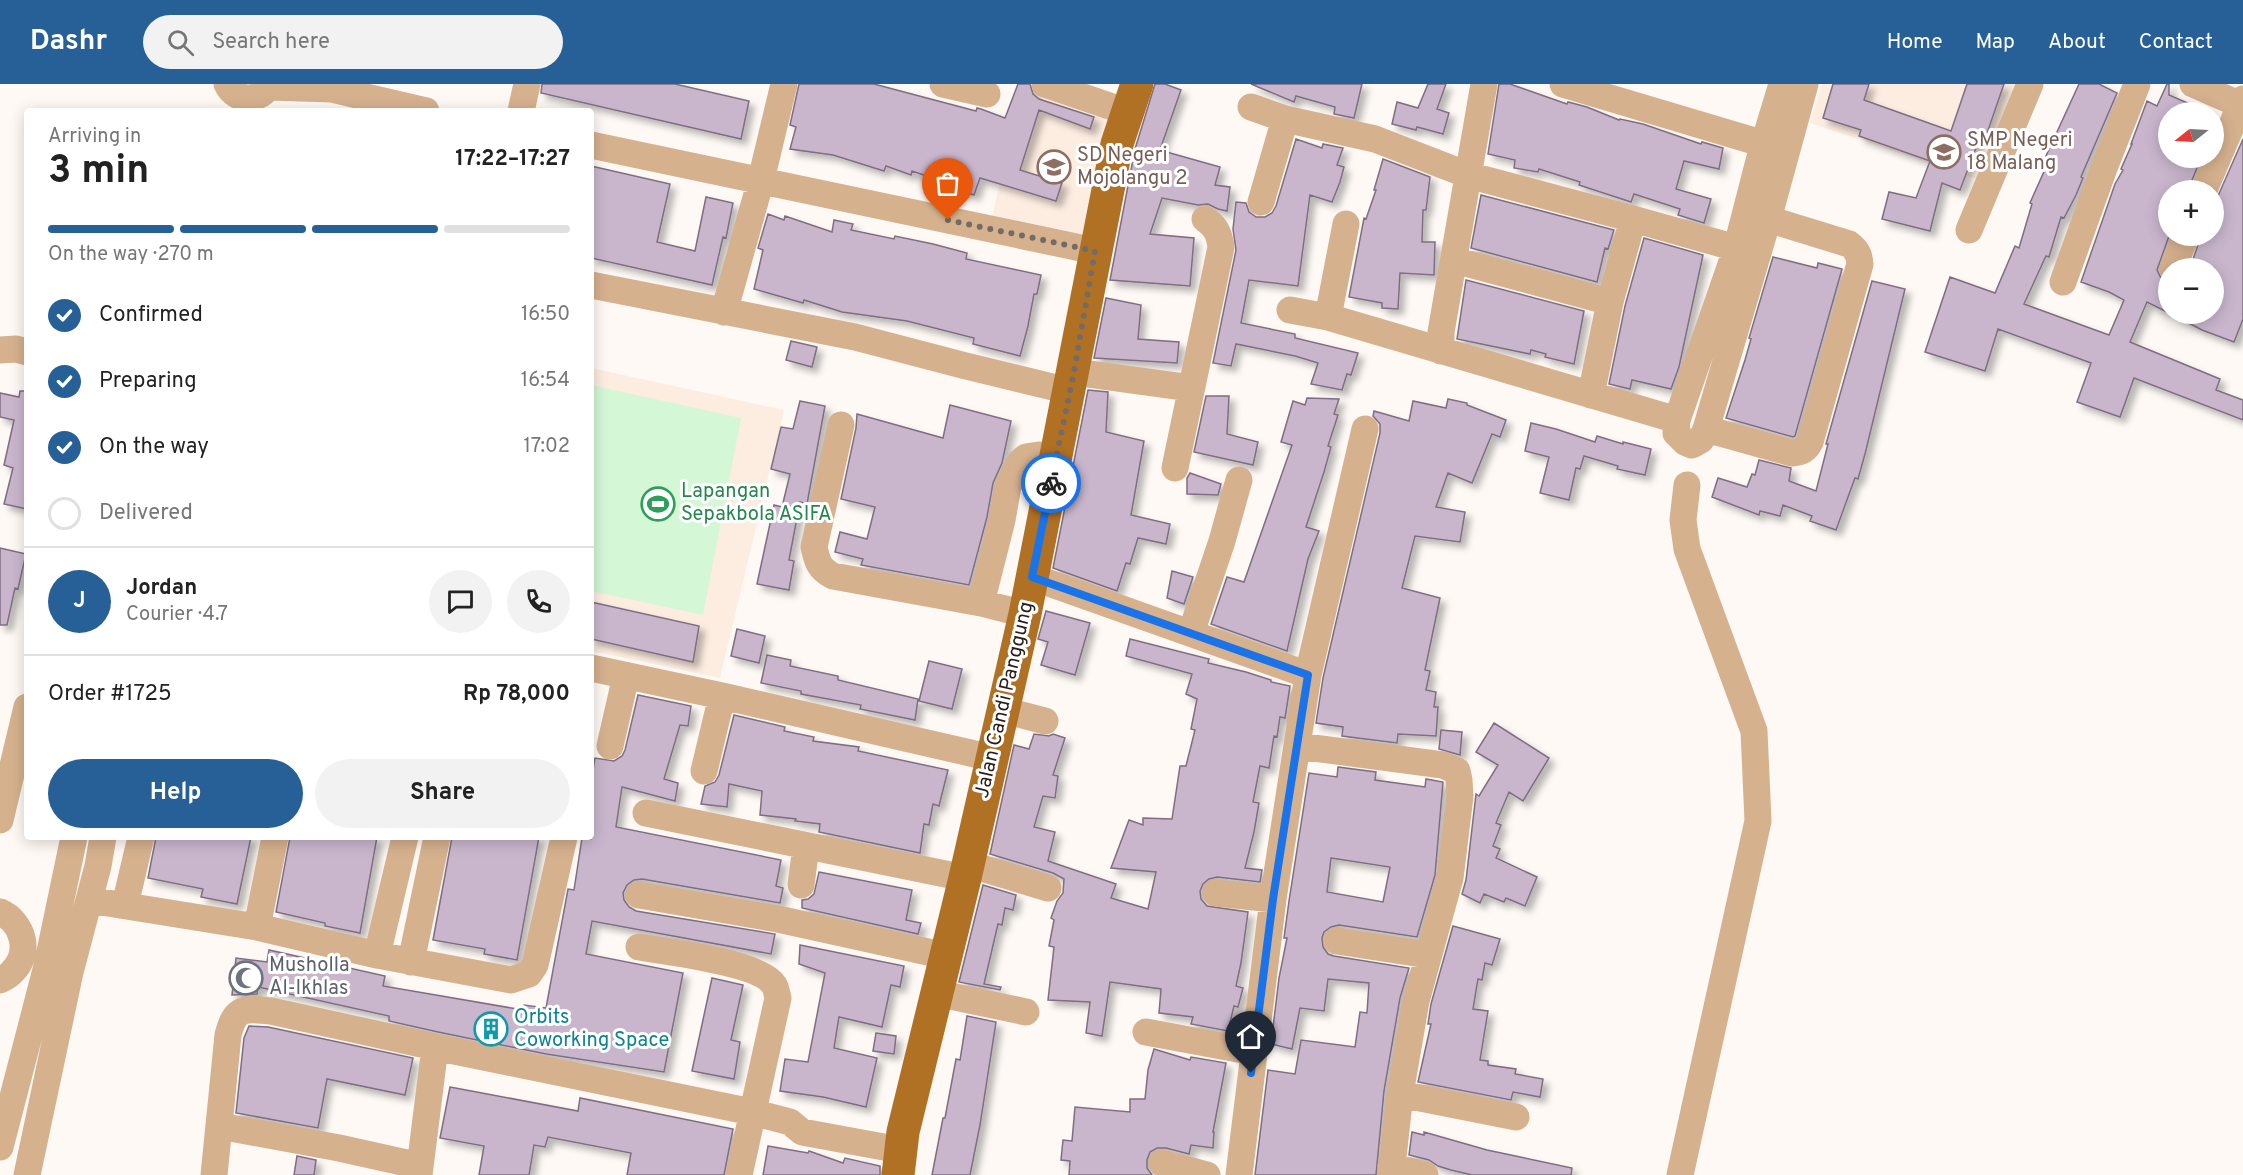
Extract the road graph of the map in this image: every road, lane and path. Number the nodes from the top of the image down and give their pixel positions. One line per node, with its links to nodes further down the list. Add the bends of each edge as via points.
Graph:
1 (226, 84): 14 (street, via 242,98); 19 (street)
2 (527, 84): 21 (street)
3 (784, 84): 26 (street)
4 (943, 84): 15 (street)
5 (1045, 84): 16 (street)
6 (1484, 84): 25 (street)
7 (1563, 84): 24 (street)
8 (1782, 84): 24 (street)
9 (1805, 84): 24 (street)
10 (2030, 84): 33 (street)
11 (2137, 84): 37 (street)
12 (2193, 84): 17 (street)
13 (328, 87): 14 (street); 20 (street)
14 (266, 94)
15 (987, 94)
16 (1132, 98): 34 (main road, Jalan Candi Panggung, via 1117,144)
17 (2242, 103): 27 (street)
18 (1251, 107): 22 (street)
19 (221, 108)
20 (414, 108)
21 (522, 108)
22 (1285, 119): 25 (street, via 1375,139); 28 (street)
23 (594, 146): 26 (street)
24 (1775, 147): 31 (street); 35 (street)
25 (1468, 175): 30 (street); 36 (street)
26 (761, 180): 34 (street); 42 (street)
27 (2208, 180)
28 (1261, 202)
29 (1205, 219): 48 (street, via 1215,226 1221,247)
30 (1633, 219): 35 (street); 40 (street)
31 (1768, 219): 35 (street); 53 (street, via 1849,244 1859,256 1860,264 1810,442 1807,448 1792,453)
32 (1346, 224): 43 (street)
33 (1969, 230)
34 (1095, 251): 47 (main road, Jalan Candi Panggung)
35 (1746, 252): 39 (street)
36 (1454, 260): 40 (street); 46 (street)
37 (2063, 282)
38 (594, 286): 42 (street)
39 (1731, 300): 50 (street); 53 (street)
40 (1610, 302): 49 (street)
41 (1290, 310): 43 (street)
42 (724, 312): 47 (street, via 855,337 962,366)
43 (1328, 317): 46 (street)
44 (0, 350): 45 (street)
45 (24, 351)
46 (1441, 351): 49 (street)
47 (1071, 381): 48 (street); 54 (main road, Jalan Candi Panggung)
48 (1191, 388): 55 (street)
49 (1591, 394): 50 (street)
50 (1677, 420): 53 (street, via 1676,433 1692,445 1701,440)
51 (841, 424): 59 (street, via 814,547 825,572)
52 (1365, 429): 63 (street)
53 (1706, 429)
54 (1055, 460): 58 (main road, Jalan Candi Panggung); 59 (street, via 1039,455 1020,462 1008,486)
55 (1175, 468)
56 (1239, 480): 61 (street)
57 (1687, 485): 121 (street, via 1683,520 1687,549 1754,731 1758,821)
58 (1032, 577): 60 (main road, Jalan Candi Panggung); 61 (street)
59 (981, 603): 60 (street)
60 (1025, 614): 66 (main road, Jalan Candi Panggung)
61 (1191, 633): 63 (street)
62 (594, 669): 64 (street)
63 (1308, 675): 70 (street)
64 (626, 676): 65 (street); 69 (street)
65 (722, 696): 71 (street); 72 (street)
66 (1003, 710): 68 (street); 71 (main road, Jalan Candi Panggung)
67 (24, 720): 74 (street)
68 (1045, 721)
69 (610, 746)
70 (1298, 746): 88 (street); 97 (street, via 1443,765 1457,771 1460,796 1450,878)
71 (992, 758): 83 (main road, Jalan Candi Panggung)
72 (704, 771)
73 (646, 813): 82 (street)
74 (0, 820)
75 (73, 840): 99 (street)
76 (102, 840): 89 (street)
77 (140, 840): 90 (street)
78 (274, 840): 92 (street)
79 (404, 840): 95 (street)
80 (437, 840): 98 (street)
81 (563, 840): 98 (street, via 535,965 529,974 511,980)
82 (806, 846): 83 (street); 84 (street)
83 (966, 871): 85 (street); 96 (main road, Jalan Candi Panggung)
84 (801, 885)
85 (1048, 888)
86 (1216, 893): 88 (street)
87 (639, 895): 96 (street, via 778,919)
88 (1273, 899): 105 (street)
89 (89, 900): 90 (street); 99 (street)
90 (125, 905): 92 (street)
91 (0, 912): 99 (street, via 9,916 24,943)
92 (257, 927): 95 (street)
93 (1337, 941): 97 (street)
94 (639, 947): 107 (street, via 729,963 760,974 774,984 778,998)
95 (377, 955): 98 (street)
96 (946, 956): 101 (main road, Jalan Candi Panggung)
97 (1428, 956): 106 (street)
98 (411, 962)
99 (46, 966): 100 (street, via 13,972); 110 (street); 115 (street)
100 (0, 980)
101 (936, 993): 102 (street); 111 (main road, Jalan Candi Panggung)
102 (1026, 1012)
103 (1146, 1032): 105 (street)
104 (435, 1047): 107 (street); 109 (street, via 271,1011 239,1012 232,1019 228,1035); 114 (street)
105 (1254, 1052): 119 (street)
106 (1400, 1094): 108 (street); 113 (street)
107 (752, 1112): 111 (street, via 790,1122 802,1132); 117 (street)
108 (1516, 1117)
109 (220, 1126): 114 (street, via 339,1148); 116 (street)
110 (0, 1147)
111 (900, 1152)
112 (1162, 1163): 118 (street)
113 (1391, 1170): 120 (street)
114 (419, 1171)
115 (27, 1175)
116 (214, 1175)
117 (739, 1175)
118 (1207, 1175)
119 (1239, 1175)
120 (1425, 1175)
121 (1680, 1175)

